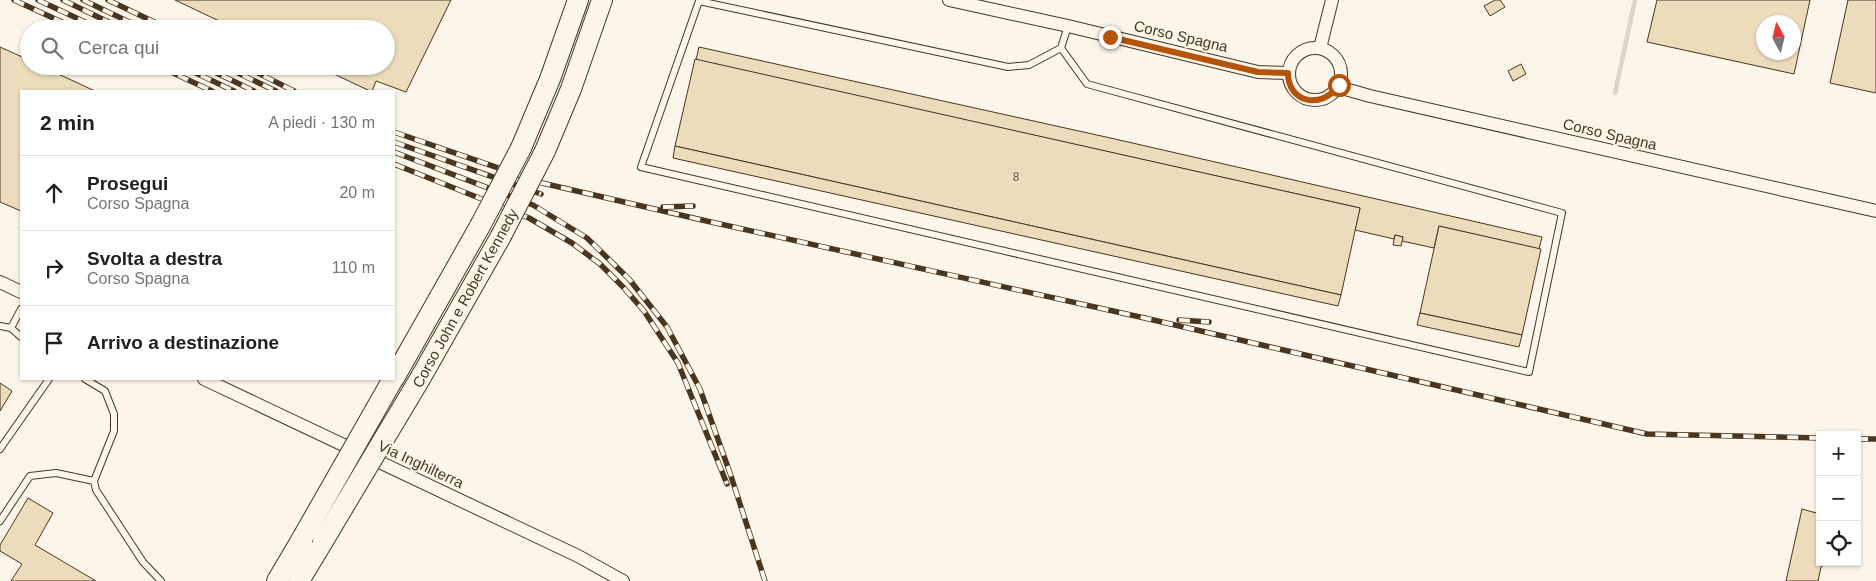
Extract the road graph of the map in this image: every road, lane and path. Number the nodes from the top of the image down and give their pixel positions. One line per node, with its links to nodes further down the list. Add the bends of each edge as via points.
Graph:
1 (578, 0): 17 (highway, Corso John e Robert Kennedy, bridge, via 521,148)
2 (602, 0): 27 (highway, Corso John e Robert Kennedy, bridge, via 545,151 501,236 422,378)
3 (949, 0): 5 (street, Corso Spagna)
4 (1332, 0): 7 (street)
5 (1068, 26): 6 (lane); 8 (street, Corso Spagna, via 1258,72)
6 (1061, 48): 6 (lane, via 1029,65 1008,67 699,1 641,167 1529,372 1562,213 1088,84)
7 (1320, 48): 8 (street, via 1302,51 1295,57); 9 (street, via 1338,61 1341,78)
8 (1288, 73): 9 (street, via 1297,94 1310,100 1327,98)
9 (1338, 87): 10 (street, Corso Spagna)
10 (1876, 211)
11 (0, 282): 12 (street)
12 (20, 292)
13 (20, 311): 15 (lane)
14 (0, 326): 15 (lane)
15 (11, 328): 16 (lane)
16 (20, 336)
17 (396, 375)
18 (48, 380): 22 (lane)
19 (87, 380): 23 (lane, via 105,391 114,414 114,431)
20 (206, 380): 28 (street, Via Inghilterra, via 578,556)
21 (393, 380): 26 (highway, Corso John e Robert Kennedy, bridge)
22 (0, 449)
23 (94, 481): 24 (lane, via 56,474 30,476); 25 (lane, via 96,490 143,562)
24 (0, 521)
25 (161, 581)
26 (277, 581)
27 (299, 581)
28 (623, 581)

